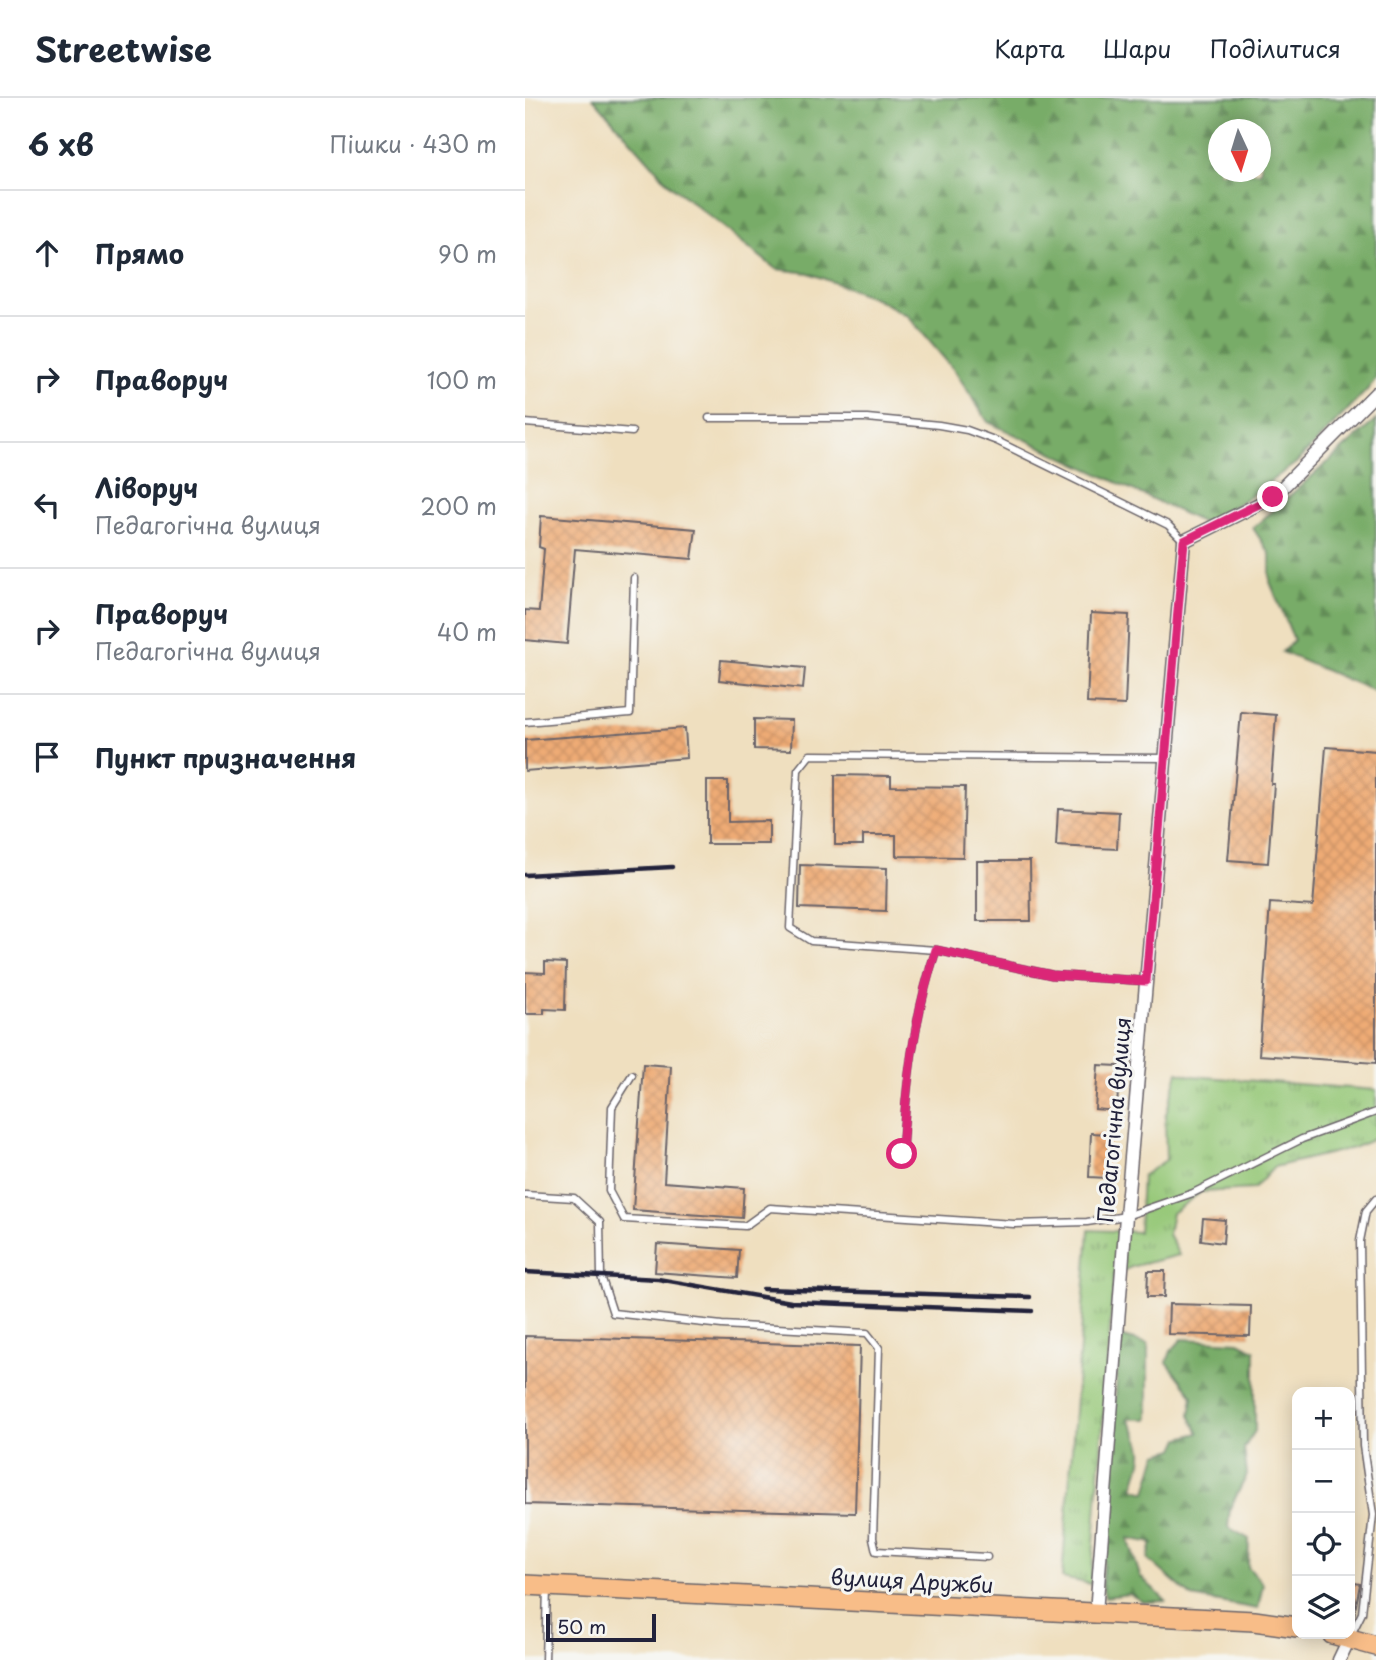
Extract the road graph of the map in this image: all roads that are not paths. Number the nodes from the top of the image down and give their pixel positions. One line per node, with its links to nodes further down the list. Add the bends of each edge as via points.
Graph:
1 (1376, 393): 5 (street, via 1273,497)
2 (709, 418): 5 (lane, via 867,418 967,430 1168,524)
3 (525, 423): 4 (lane)
4 (632, 432)
5 (1184, 541): 8 (street, Педагогічна вулиця)
6 (634, 578): 7 (lane, via 630,713)
7 (525, 722)
8 (1165, 758): 9 (lane, via 810,755 798,770 790,928 811,941); 10 (street, Педагогічна вулиця)
9 (936, 950): 10 (lane, via 1052,975); 13 (lane, via 924,986 906,1083)
10 (1146, 981): 16 (street, Педагогічна вулиця)
11 (632, 1075): 16 (lane, via 612,1107 609,1191 624,1219 745,1226 770,1208 1014,1224)
12 (1376, 1112): 16 (lane, via 1302,1139 1193,1193)
13 (902, 1154)
14 (525, 1195): 18 (lane, via 575,1198 600,1222 601,1276 613,1313 867,1333 879,1348 876,1551)
15 (1376, 1199): 17 (lane, via 1366,1211 1360,1241 1363,1446)
16 (1126, 1216): 21 (street, Педагогічна вулиця)
17 (1375, 1512): 22 (lane, via 1362,1613)
18 (987, 1557)
19 (525, 1585): 20 (main road, вулиця Дружби)
20 (547, 1586): 21 (main road, вулиця Дружби); 27 (lane)
21 (1096, 1613): 23 (main road, вулиця Дружби)
22 (1355, 1621)
23 (1292, 1627)
24 (1341, 1639): 28 (street)
25 (1352, 1639): 26 (main road)
26 (1376, 1646)
27 (545, 1660)
28 (1339, 1660)

